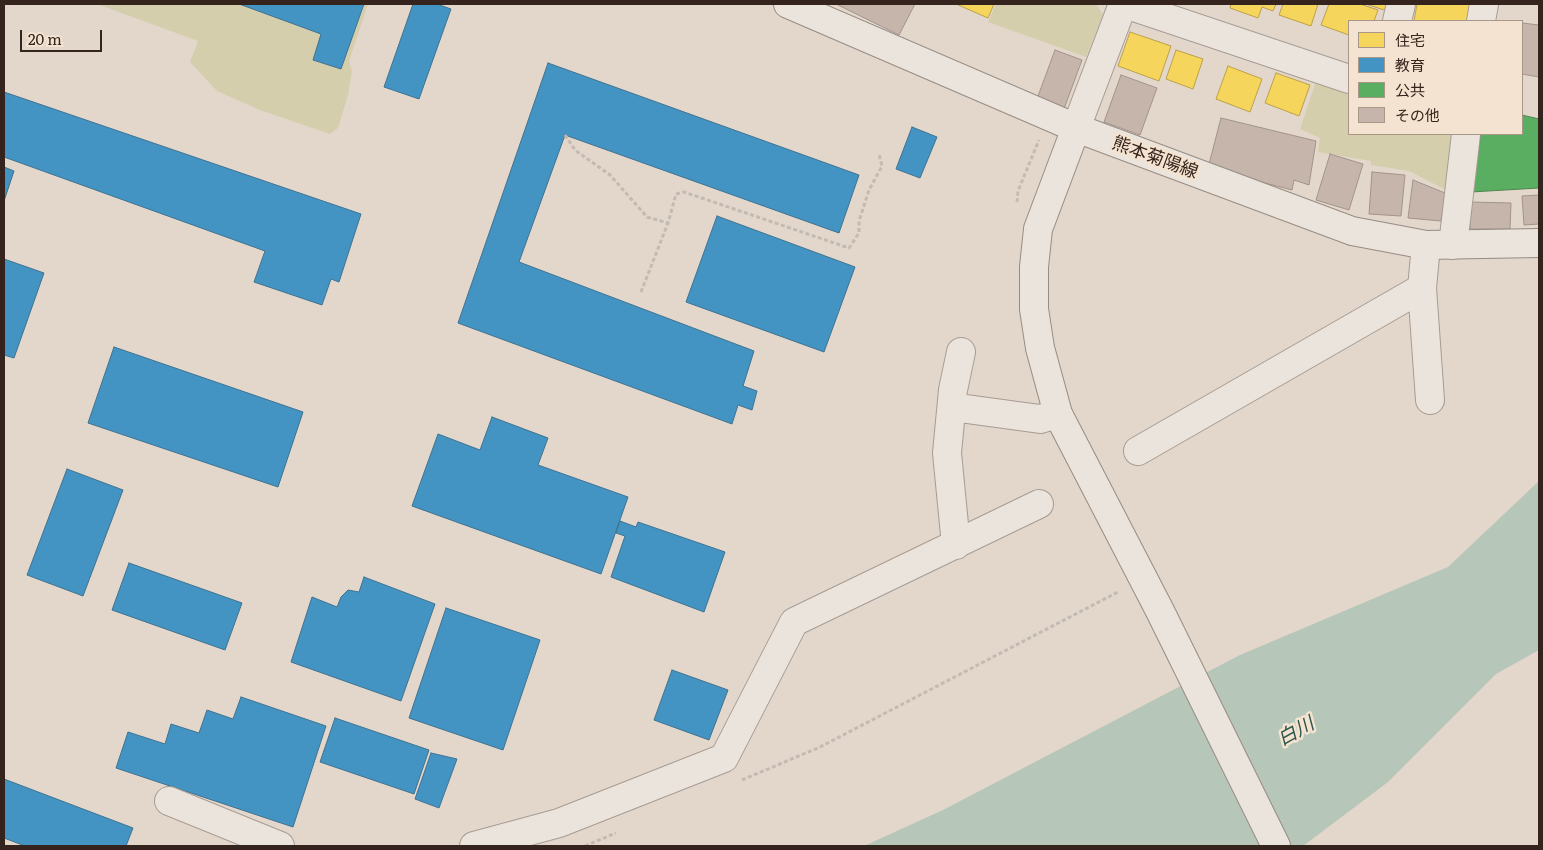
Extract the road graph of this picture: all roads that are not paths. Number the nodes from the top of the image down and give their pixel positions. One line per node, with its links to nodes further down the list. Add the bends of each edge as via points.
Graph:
1 (788, 4): 8 (street, 熊本菊陽線)
2 (1124, 4): 7 (street); 8 (street)
3 (1401, 4): 5 (street)
4 (1484, 4): 6 (street)
5 (1397, 20)
6 (1481, 20)
7 (1348, 79)
8 (1076, 128): 11 (street, 熊本菊陽線, via 1352,231); 16 (street, via 1038,229 1034,266 1034,309 1040,348)
9 (1466, 135): 11 (street)
10 (1539, 243): 11 (street, 熊本菊陽線)
11 (1439, 245): 12 (street)
12 (1422, 288): 14 (street); 17 (street)
13 (961, 352): 15 (street)
14 (1430, 400)
15 (952, 407): 16 (street, via 1040,419); 19 (street, via 947,453)
16 (1058, 414): 23 (street)
17 (1138, 451)
18 (1039, 504): 19 (street)
19 (956, 545): 22 (street, via 794,622 724,758 559,823)
20 (169, 801): 21 (street)
21 (280, 846)
22 (474, 846)
23 (1276, 846)

